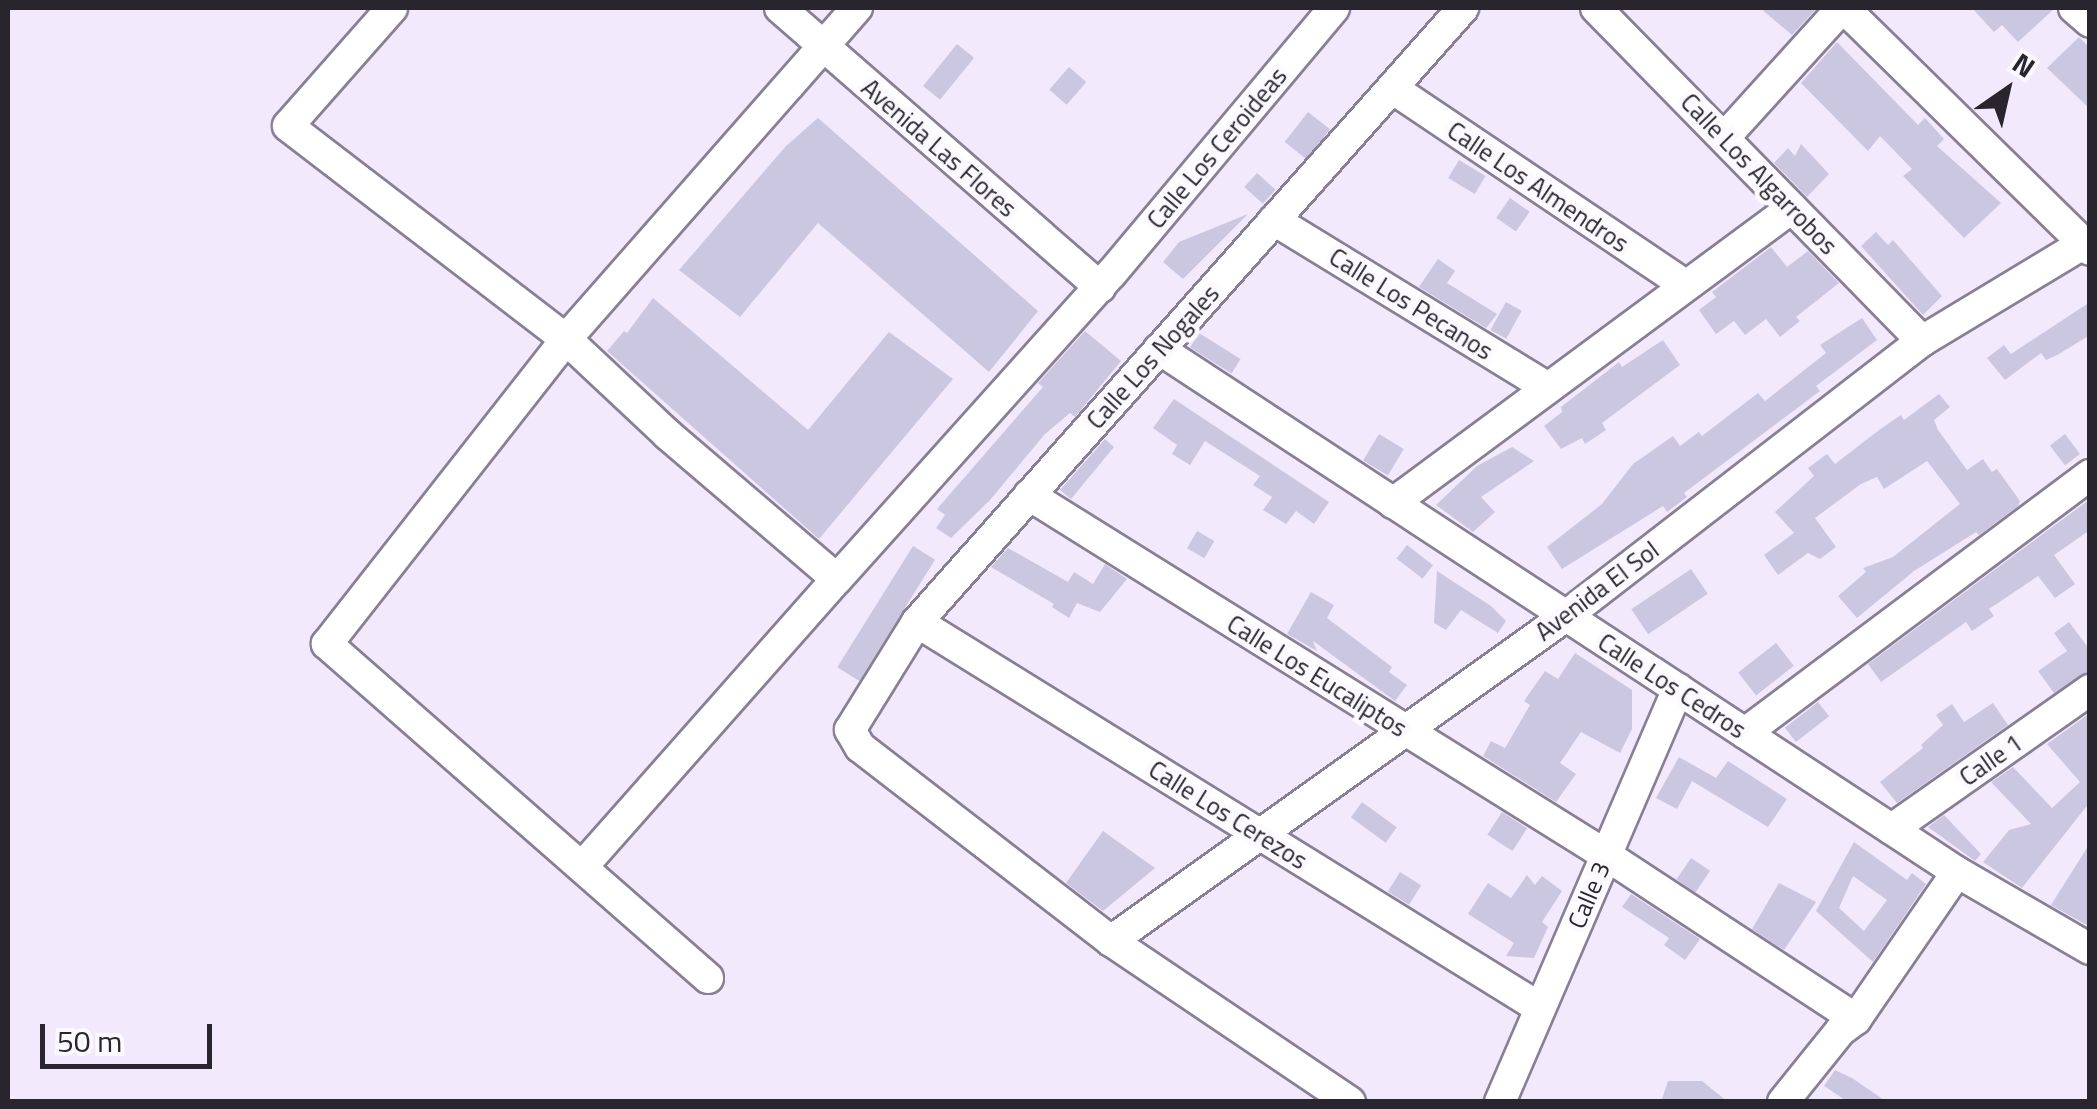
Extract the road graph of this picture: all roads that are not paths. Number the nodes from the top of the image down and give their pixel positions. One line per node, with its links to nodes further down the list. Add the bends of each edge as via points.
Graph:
1 (392, 8): 19 (street, via 288,126)
2 (780, 8): 11 (street, Avenida Las Flores)
3 (809, 8): 11 (street, Avenida Las Flores)
4 (858, 8): 11 (street)
5 (1334, 8): 17 (street, Calle Los Ceroideas)
6 (1463, 8): 12 (street, Calle Los Nogales)
7 (1596, 8): 13 (street, Calle Los Algarrobos)
8 (1843, 8): 13 (street); 16 (street)
9 (2074, 8): 10 (street)
10 (2090, 22)
11 (830, 39): 17 (street, Avenida Las Flores); 19 (street)
12 (1392, 88): 15 (street, Calle Los Nogales); 18 (street, Calle Los Almendros)
13 (1724, 138): 14 (street, Calle Los Algarrobos)
14 (1792, 208): 18 (street); 20 (street, Calle Los Algarrobos)
15 (1274, 220): 21 (street, Calle Los Nogales); 22 (street, Calle Los Pecanos)
16 (2086, 247): 20 (street, Avenida El Sol)
17 (1106, 281): 26 (street, Calle Los Ceroideas)
18 (1685, 285): 22 (street)
19 (566, 339): 26 (street); 36 (street, via 327,644)
20 (1922, 341): 27 (street, Avenida El Sol)
21 (1159, 349): 24 (street, Calle Los Nogales); 25 (street, Calle Los Cedros)
22 (1548, 388): 25 (street)
23 (2090, 475): 32 (street)
24 (1029, 496): 28 (street, Calle Los Nogales); 31 (street, Calle Los Eucaliptos)
25 (1393, 503): 27 (street, Calle Los Cedros)
26 (837, 579): 36 (street, Calle Los Ceroideas)
27 (1566, 616): 29 (street, Calle Los Cedros); 31 (street, Avenida El Sol)
28 (916, 622): 34 (street, Calle Los Cerezos); 38 (street, Calle Los Nogales, via 856,716 850,730 860,747)
29 (1678, 689): 32 (street, Calle Los Cedros); 35 (street, Calle 3)
30 (2090, 690): 33 (street, Calle 1)
31 (1407, 732): 34 (street, Avenida El Sol); 35 (street, Calle Los Eucaliptos)
32 (1744, 733): 33 (street, Calle Los Cedros)
33 (1892, 829): 37 (street, Calle Los Cedros)
34 (1260, 836): 38 (street, Avenida El Sol); 41 (street, Calle Los Cerezos)
35 (1606, 855): 41 (street, Calle 3); 42 (street, Calle Los Eucaliptos)
36 (582, 867): 40 (street)
37 (1957, 872): 39 (street, Calle Los Cedros); 42 (street)
38 (1111, 941): 43 (street)
39 (2090, 950)
40 (708, 978)
41 (1540, 1008): 44 (street, Calle 3)
42 (1856, 1020): 45 (street)
43 (1350, 1102)
44 (1500, 1102)
45 (1784, 1102)

